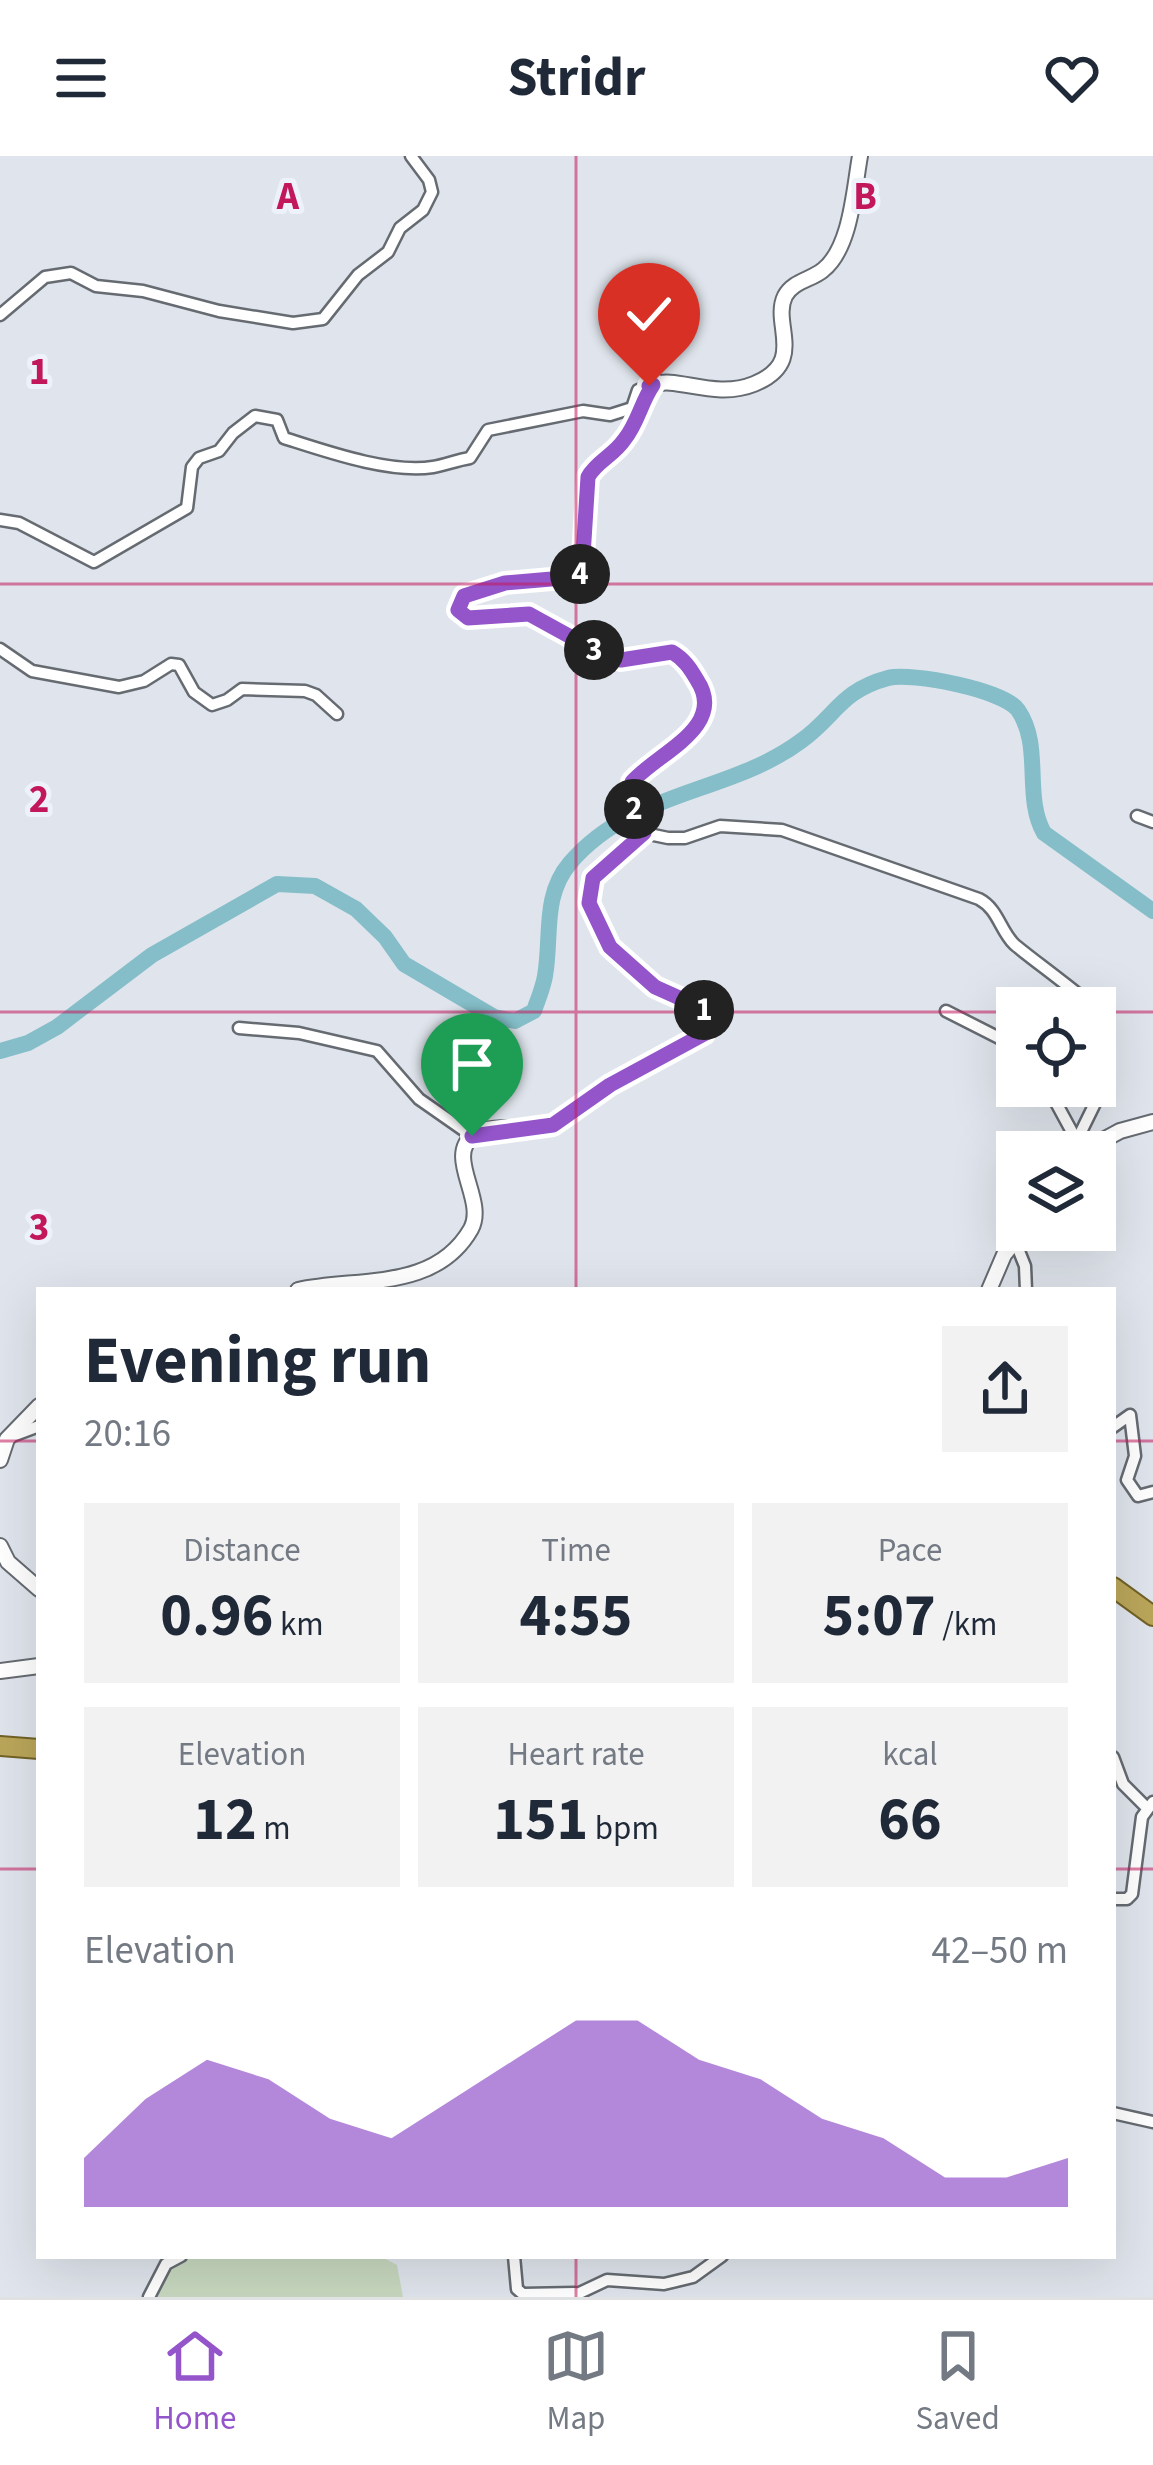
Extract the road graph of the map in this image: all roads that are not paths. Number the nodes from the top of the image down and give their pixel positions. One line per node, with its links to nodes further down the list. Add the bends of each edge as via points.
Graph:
1 (411, 156): 3 (street, via 430,180 423,210 323,319 237,314 96,286 71,273 45,277)
2 (860, 156): 4 (street, via 837,255 782,302 785,346 773,373 728,391)
3 (0, 316)
4 (653, 385): 5 (street, via 638,390 632,408 610,415 583,411 488,430 470,458 432,467 309,446 284,438 277,420 256,416 192,467 187,508 94,562); 10 (street, via 627,438 588,477 582,572 505,583 459,602 468,618 529,614 621,660 672,652 685,661 706,697 704,714 635,777)
5 (0, 520)
6 (0, 650): 7 (street, via 32,670 119,687 179,665 212,705 242,689 305,691)
7 (337, 714)
8 (1137, 816): 9 (street)
9 (1153, 822)
10 (640, 828): 11 (street, via 668,838 720,826 782,830 979,899 1010,940); 17 (street, via 593,878 589,903 610,947 655,987 704,1009 704,1034 553,1125)
11 (1065, 987)
12 (946, 1011): 14 (street)
13 (239, 1028): 17 (street, via 377,1051 419,1099)
14 (996, 1036)
15 (1153, 1122): 16 (street)
16 (1116, 1133)
17 (472, 1136): 20 (street, via 463,1165 477,1211 443,1261)
18 (1007, 1251): 21 (street)
19 (1019, 1251): 22 (street)
20 (336, 1287)
21 (990, 1287)
22 (1026, 1287)
23 (36, 1409): 26 (street)
24 (1116, 1425): 28 (street, via 1130,1415 1136,1456 1127,1480 1138,1496)
25 (36, 1427): 26 (street)
26 (7, 1439): 27 (street)
27 (0, 1460)
28 (1153, 1492)
29 (0, 1546): 30 (street)
30 (36, 1586)
31 (1116, 1589): 32 (highway)
32 (1153, 1616)
33 (36, 1666): 34 (street)
34 (0, 1671)
35 (0, 1745): 36 (highway)
36 (36, 1749)
37 (1116, 1764): 38 (street, via 1124,1784)
38 (1150, 1805): 39 (street, via 1139,1827 1132,1894)
39 (1116, 1899)
40 (1116, 2114): 41 (street)
41 (1153, 2122)
42 (175, 2259): 46 (street)
43 (514, 2259): 45 (street, via 523,2294)
44 (718, 2259): 45 (street, via 692,2277 607,2281)
45 (575, 2295)
46 (149, 2297)

